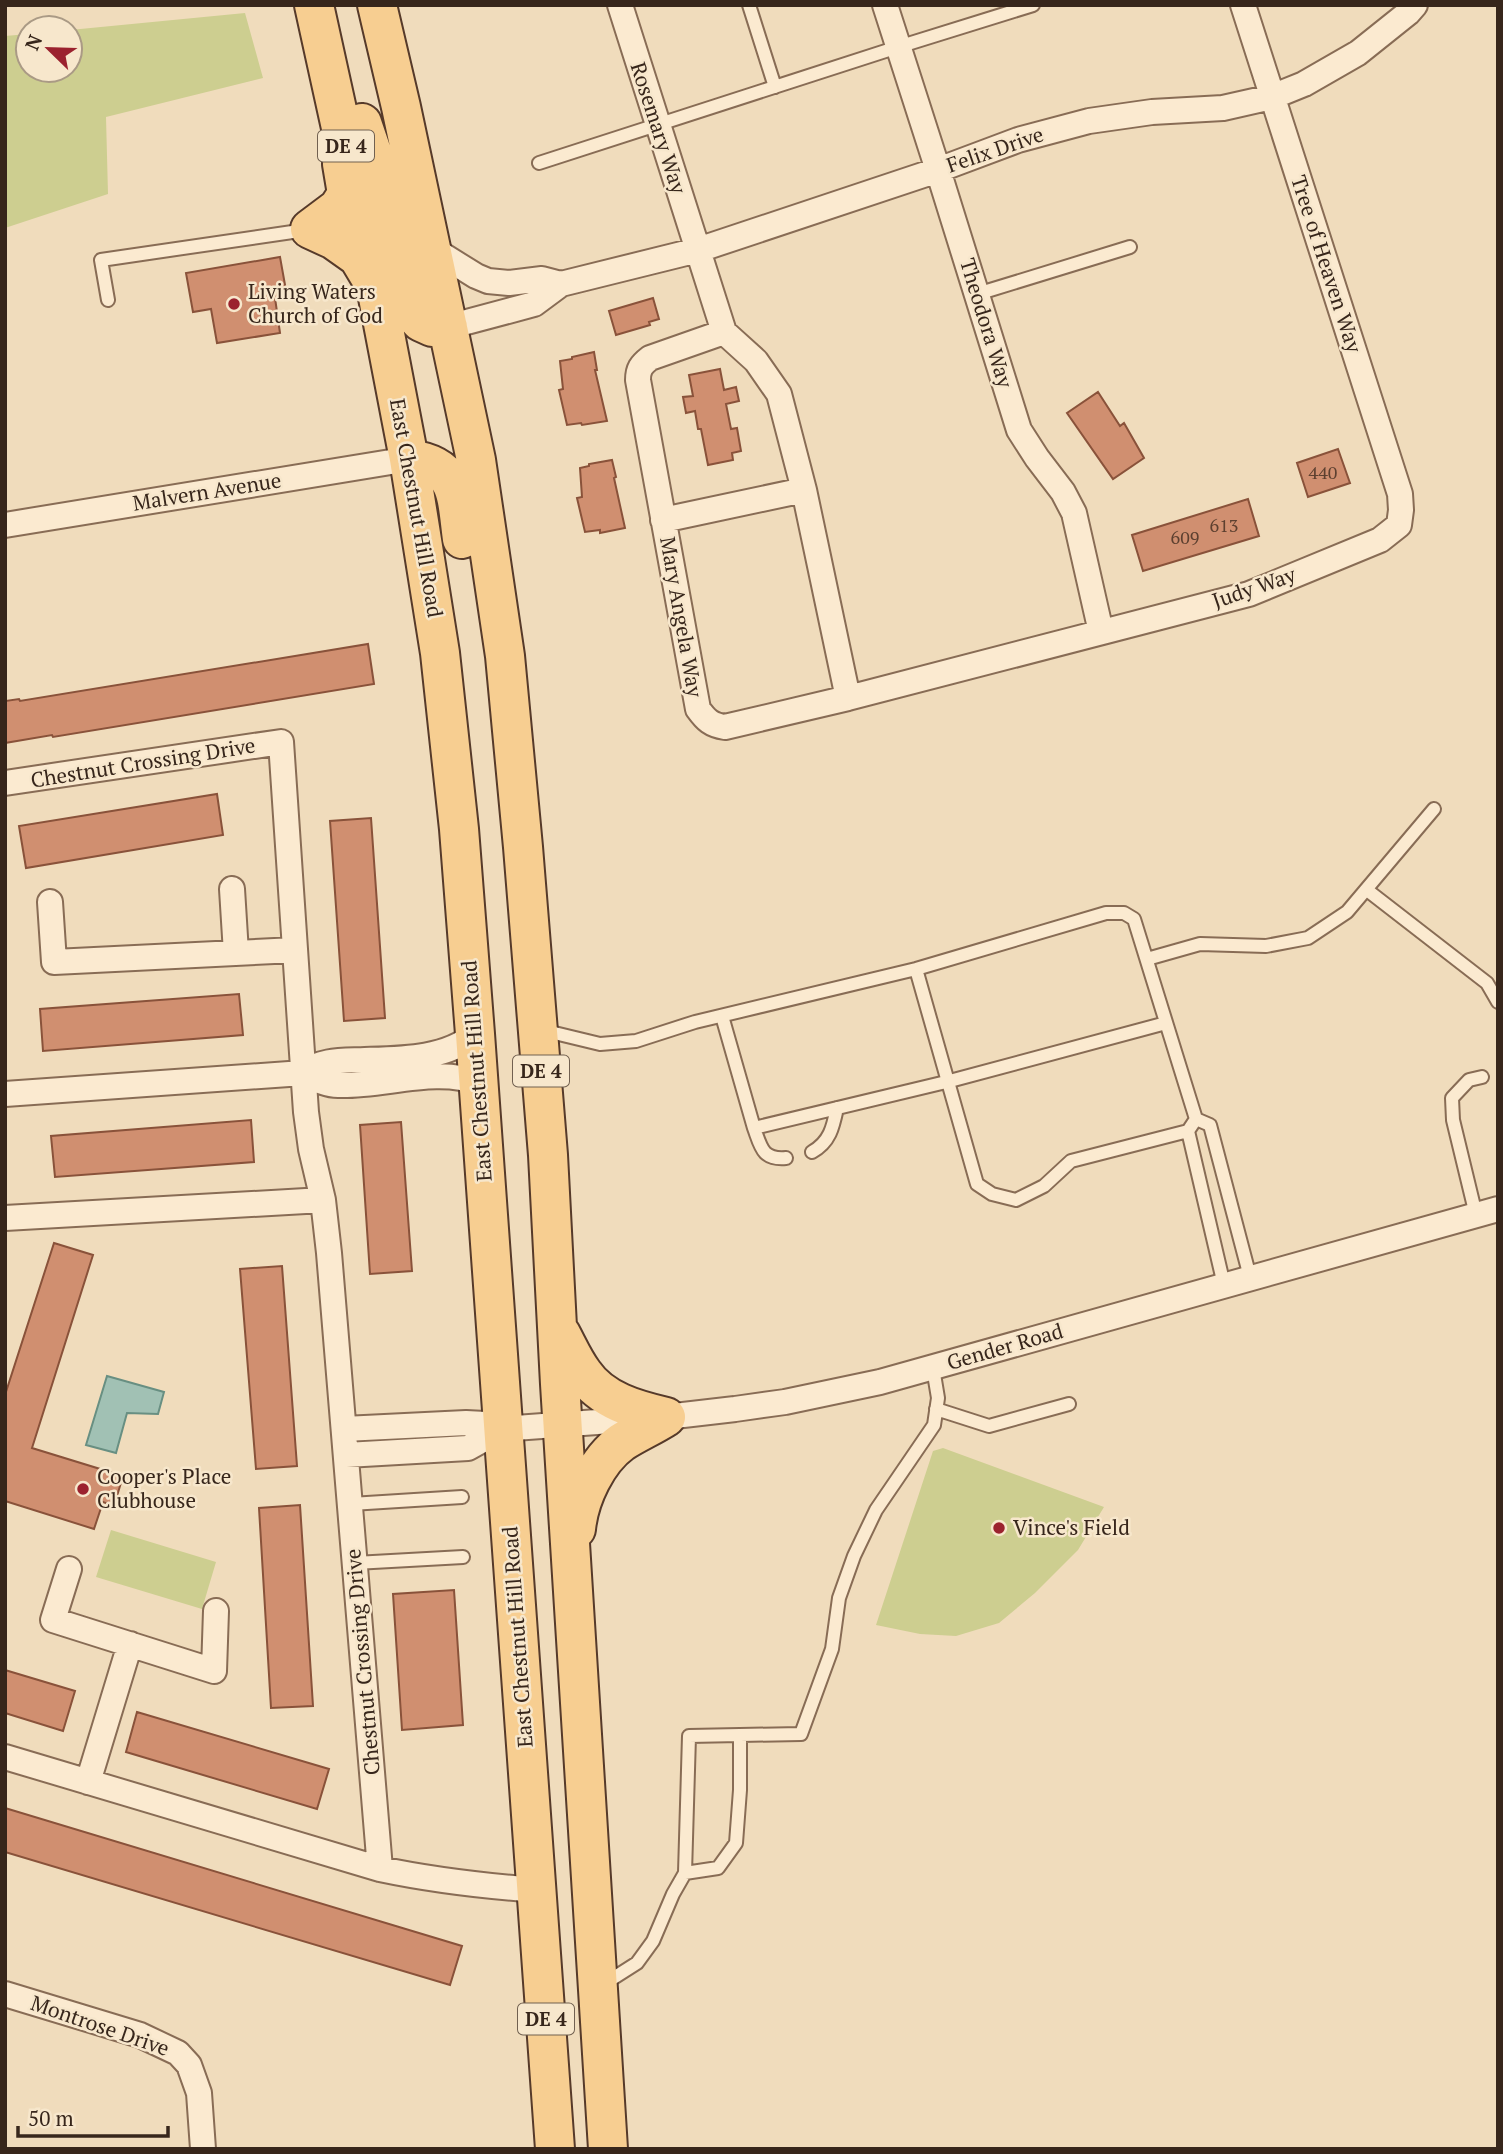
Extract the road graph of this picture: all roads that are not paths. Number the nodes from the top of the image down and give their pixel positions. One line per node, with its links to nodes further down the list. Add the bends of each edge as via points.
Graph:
1 (314, 5): 10 (main road, East Chestnut Hill Road / DE 4)
2 (377, 5): 18 (main road, DE 4)
3 (620, 5): 13 (street, Rosemary Way)
4 (749, 5): 11 (lane)
5 (885, 5): 9 (street, Theodora Way)
6 (1033, 5): 9 (lane)
7 (1243, 5): 12 (street, Tree of Heaven Way)
8 (1415, 5): 12 (street, Felix Drive, via 1358,53 1304,85)
9 (898, 47): 11 (lane); 15 (street, Theodora Way)
10 (330, 72): 16 (main road, via 331,111 347,194 338,208); 21 (main road, East Chestnut Hill Road / DE 4); 24 (main road, via 350,96 381,177 408,308 421,322)
11 (775, 87): 13 (lane)
12 (1272, 97): 15 (street, Felix Drive, via 1223,108 1090,121 1018,140); 30 (street, Tree of Heaven Way, via 1400,494)
13 (657, 125): 14 (lane); 19 (street, Rosemary Way)
14 (539, 163)
15 (939, 170): 19 (street, Felix Drive); 22 (street, Theodora Way)
16 (310, 229): 21 (main road, via 358,257); 23 (lane, via 101,260)
17 (1130, 247): 22 (lane)
18 (431, 248): 20 (street, Felix Drive, via 488,281 542,279); 24 (main road, DE 4)
19 (698, 250): 20 (street, Felix Drive); 25 (street)
20 (561, 284): 24 (street, Felix Drive, via 534,304)
21 (376, 287): 26 (main road, East Chestnut Hill Road / DE 4)
22 (977, 294): 31 (street, Theodora Way, via 1019,430 1074,513)
23 (108, 300)
24 (448, 327): 33 (main road, DE 4, via 476,460 505,656)
25 (724, 332): 27 (street, via 756,362 779,394); 28 (street, Mary Angela Way, via 650,358 638,372)
26 (409, 459): 29 (street, Malvern Avenue); 33 (main road, via 437,467 452,484 498,729); 47 (main road, East Chestnut Hill Road / DE 4, via 440,653)
27 (804, 490): 28 (street); 32 (street)
28 (663, 520): 32 (street, Mary Angela Way, via 698,709 705,719 725,727)
29 (5, 525)
30 (1399, 525): 31 (street, Judy Way, via 1380,540 1249,594)
31 (1101, 632): 32 (street, Mary Angela Way)
32 (848, 698)
33 (517, 779): 46 (main road, DE 4)
34 (5, 783): 39 (street, Chestnut Crossing Drive, via 281,742)
35 (1434, 809): 37 (lane)
36 (232, 889): 40 (street)
37 (1367, 890): 41 (lane, via 1347,912 1308,938 1266,946 1200,944); 43 (lane, via 1487,983)
38 (50, 902): 40 (street, via 54,962)
39 (295, 950): 40 (street); 48 (street, Chestnut Crossing Drive)
40 (236, 953)
41 (1147, 959): 42 (lane, via 1134,919 1124,913 1106,913); 45 (lane)
42 (916, 969): 44 (lane); 50 (lane)
43 (1498, 1002)
44 (722, 1016): 46 (lane, via 636,1041 600,1044); 55 (lane)
45 (1166, 1023): 50 (lane); 54 (lane)
46 (537, 1028): 64 (main road, DE 4)
47 (475, 1034): 48 (street, via 438,1054 333,1061 315,1064); 51 (main road, East Chestnut Hill Road / DE 4)
48 (303, 1073): 51 (street, via 337,1086 429,1077); 52 (street); 59 (street, Chestnut Crossing Drive, via 311,1149)
49 (1482, 1077): 60 (lane, via 1469,1080 1452,1098 1453,1120)
50 (946, 1082): 53 (lane); 56 (lane, via 977,1184 992,1194 1016,1200 1045,1186 1071,1161)
51 (479, 1083): 71 (main road, East Chestnut Hill Road / DE 4)
52 (5, 1094)
53 (837, 1108): 55 (lane); 57 (lane, via 828,1139)
54 (1196, 1119): 56 (lane); 62 (lane, via 1210,1125)
55 (754, 1128): 58 (lane, via 768,1156)
56 (1188, 1132): 63 (lane)
57 (812, 1152)
58 (786, 1158)
59 (323, 1200): 61 (street); 70 (street, Chestnut Crossing Drive)
60 (1487, 1212): 62 (street, Gender Road)
61 (5, 1218)
62 (1250, 1278): 63 (street, Gender Road)
63 (1224, 1285): 65 (street, Gender Road)
64 (557, 1327): 68 (main road, via 584,1375 601,1392 633,1409); 69 (main road, DE 4)
65 (933, 1368): 67 (lane); 68 (street, Gender Road, via 785,1402)
66 (1069, 1404): 67 (lane, via 989,1426)
67 (936, 1409): 81 (lane, via 934,1425 876,1510 854,1556 839,1598 832,1649 801,1734)
68 (666, 1418): 69 (street, Gender Road); 78 (main road, via 621,1443 588,1486 577,1519)
69 (563, 1425): 71 (street, Gender Road); 78 (main road, DE 4)
70 (344, 1429): 71 (street, via 466,1423); 72 (street, Chestnut Crossing Drive)
71 (502, 1429): 72 (street, via 468,1448); 86 (main road, East Chestnut Hill Road / DE 4)
72 (346, 1455): 74 (street, Chestnut Crossing Drive)
73 (462, 1497): 74 (lane)
74 (351, 1504): 76 (street, Chestnut Crossing Drive)
75 (463, 1557): 76 (lane)
76 (355, 1563): 84 (street, Chestnut Crossing Drive)
77 (69, 1569): 80 (street, via 54,1620)
78 (572, 1576): 87 (main road, DE 4)
79 (216, 1611): 80 (street, via 214,1671)
80 (130, 1644): 83 (street)
81 (740, 1735): 85 (lane, via 736,1843 718,1868); 85 (lane, via 689,1736)
82 (5, 1757): 83 (street)
83 (88, 1782): 84 (street)
84 (380, 1870): 86 (street, via 469,1885)
85 (685, 1873): 87 (lane, via 653,1941 636,1964)
86 (537, 1890): 90 (main road, East Chestnut Hill Road / DE 4)
87 (598, 1987): 91 (main road, DE 4)
88 (5, 1994): 89 (street, Montrose Drive, via 140,2035 178,2053 189,2065 198,2093)
89 (203, 2149)
90 (555, 2149)
91 (608, 2149)

